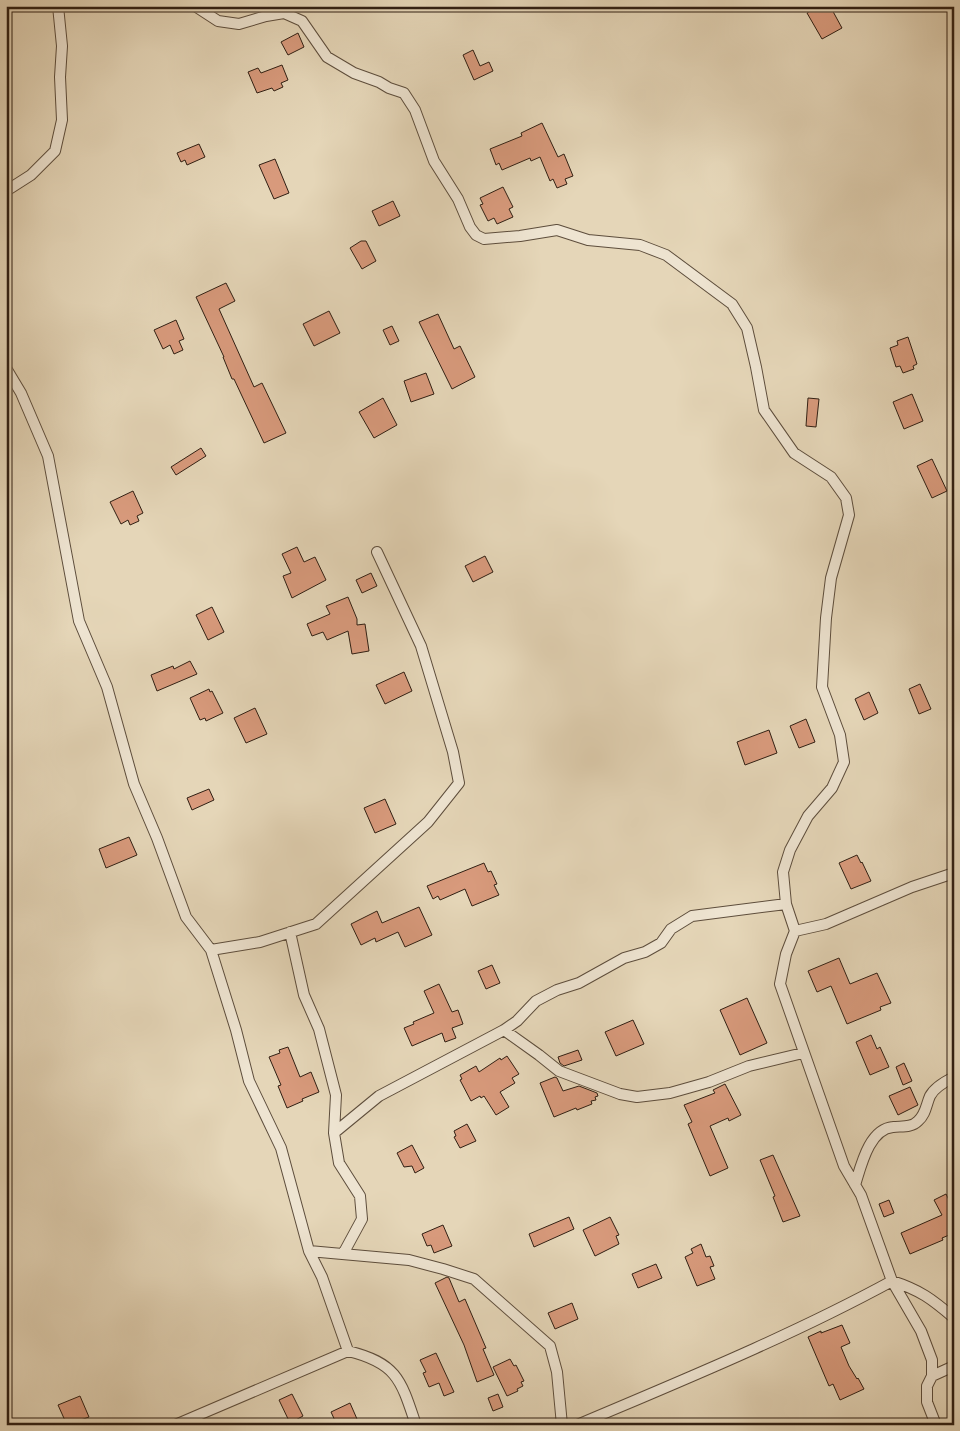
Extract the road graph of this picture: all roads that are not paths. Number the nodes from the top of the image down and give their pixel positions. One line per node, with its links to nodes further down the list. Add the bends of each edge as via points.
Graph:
1 (58, 6): 3 (street, via 62,46 62,120 55,151 31,175)
2 (195, 6): 7 (street, via 218,21 239,24 284,14 302,22 327,57 354,74 404,93 415,110 434,161 476,235 484,239 557,230 588,240 640,245 666,255 732,304 747,328 764,410 794,453 831,477 846,498 849,515 831,578 822,687 840,735 844,762 832,788 808,816 790,850 783,872)
3 (6, 191)
4 (6, 368): 10 (street, via 48,456 79,621 107,687 134,784 186,917)
5 (377, 552): 9 (street, via 421,646 454,752 459,783 428,822 322,919)
6 (954, 873): 8 (street, via 826,924)
7 (786, 904): 8 (street); 11 (street, via 692,916 671,929 661,943 645,952 624,958 579,983 536,1001)
8 (795, 931): 12 (street, via 780,984)
9 (290, 932): 10 (street, via 260,942); 14 (street, via 304,995 319,1029 336,1095)
10 (211, 950): 16 (street, via 249,1081 281,1148)
11 (504, 1030): 12 (street, via 559,1072 637,1097 670,1093 750,1066); 14 (street, via 379,1096)
12 (803, 1053): 15 (street, via 844,1166)
13 (954, 1077): 15 (street, via 931,1095 923,1116 917,1122 908,1127 880,1131 863,1158)
14 (334, 1133): 17 (street, via 339,1163 360,1196 362,1219)
15 (855, 1185): 18 (street)
16 (310, 1251): 17 (street); 20 (street)
17 (343, 1254): 25 (street, via 409,1260 474,1280 550,1346 557,1372)
18 (892, 1282): 19 (street, via 913,1288); 22 (street, via 921,1331 932,1360); 26 (street, via 698,1374)
19 (954, 1318)
20 (348, 1351): 23 (street); 24 (street, via 381,1362 396,1375)
21 (954, 1366): 22 (street)
22 (932, 1376): 27 (street, via 927,1402)
23 (175, 1425)
24 (416, 1425)
25 (562, 1425)
26 (577, 1425)
27 (936, 1425)

